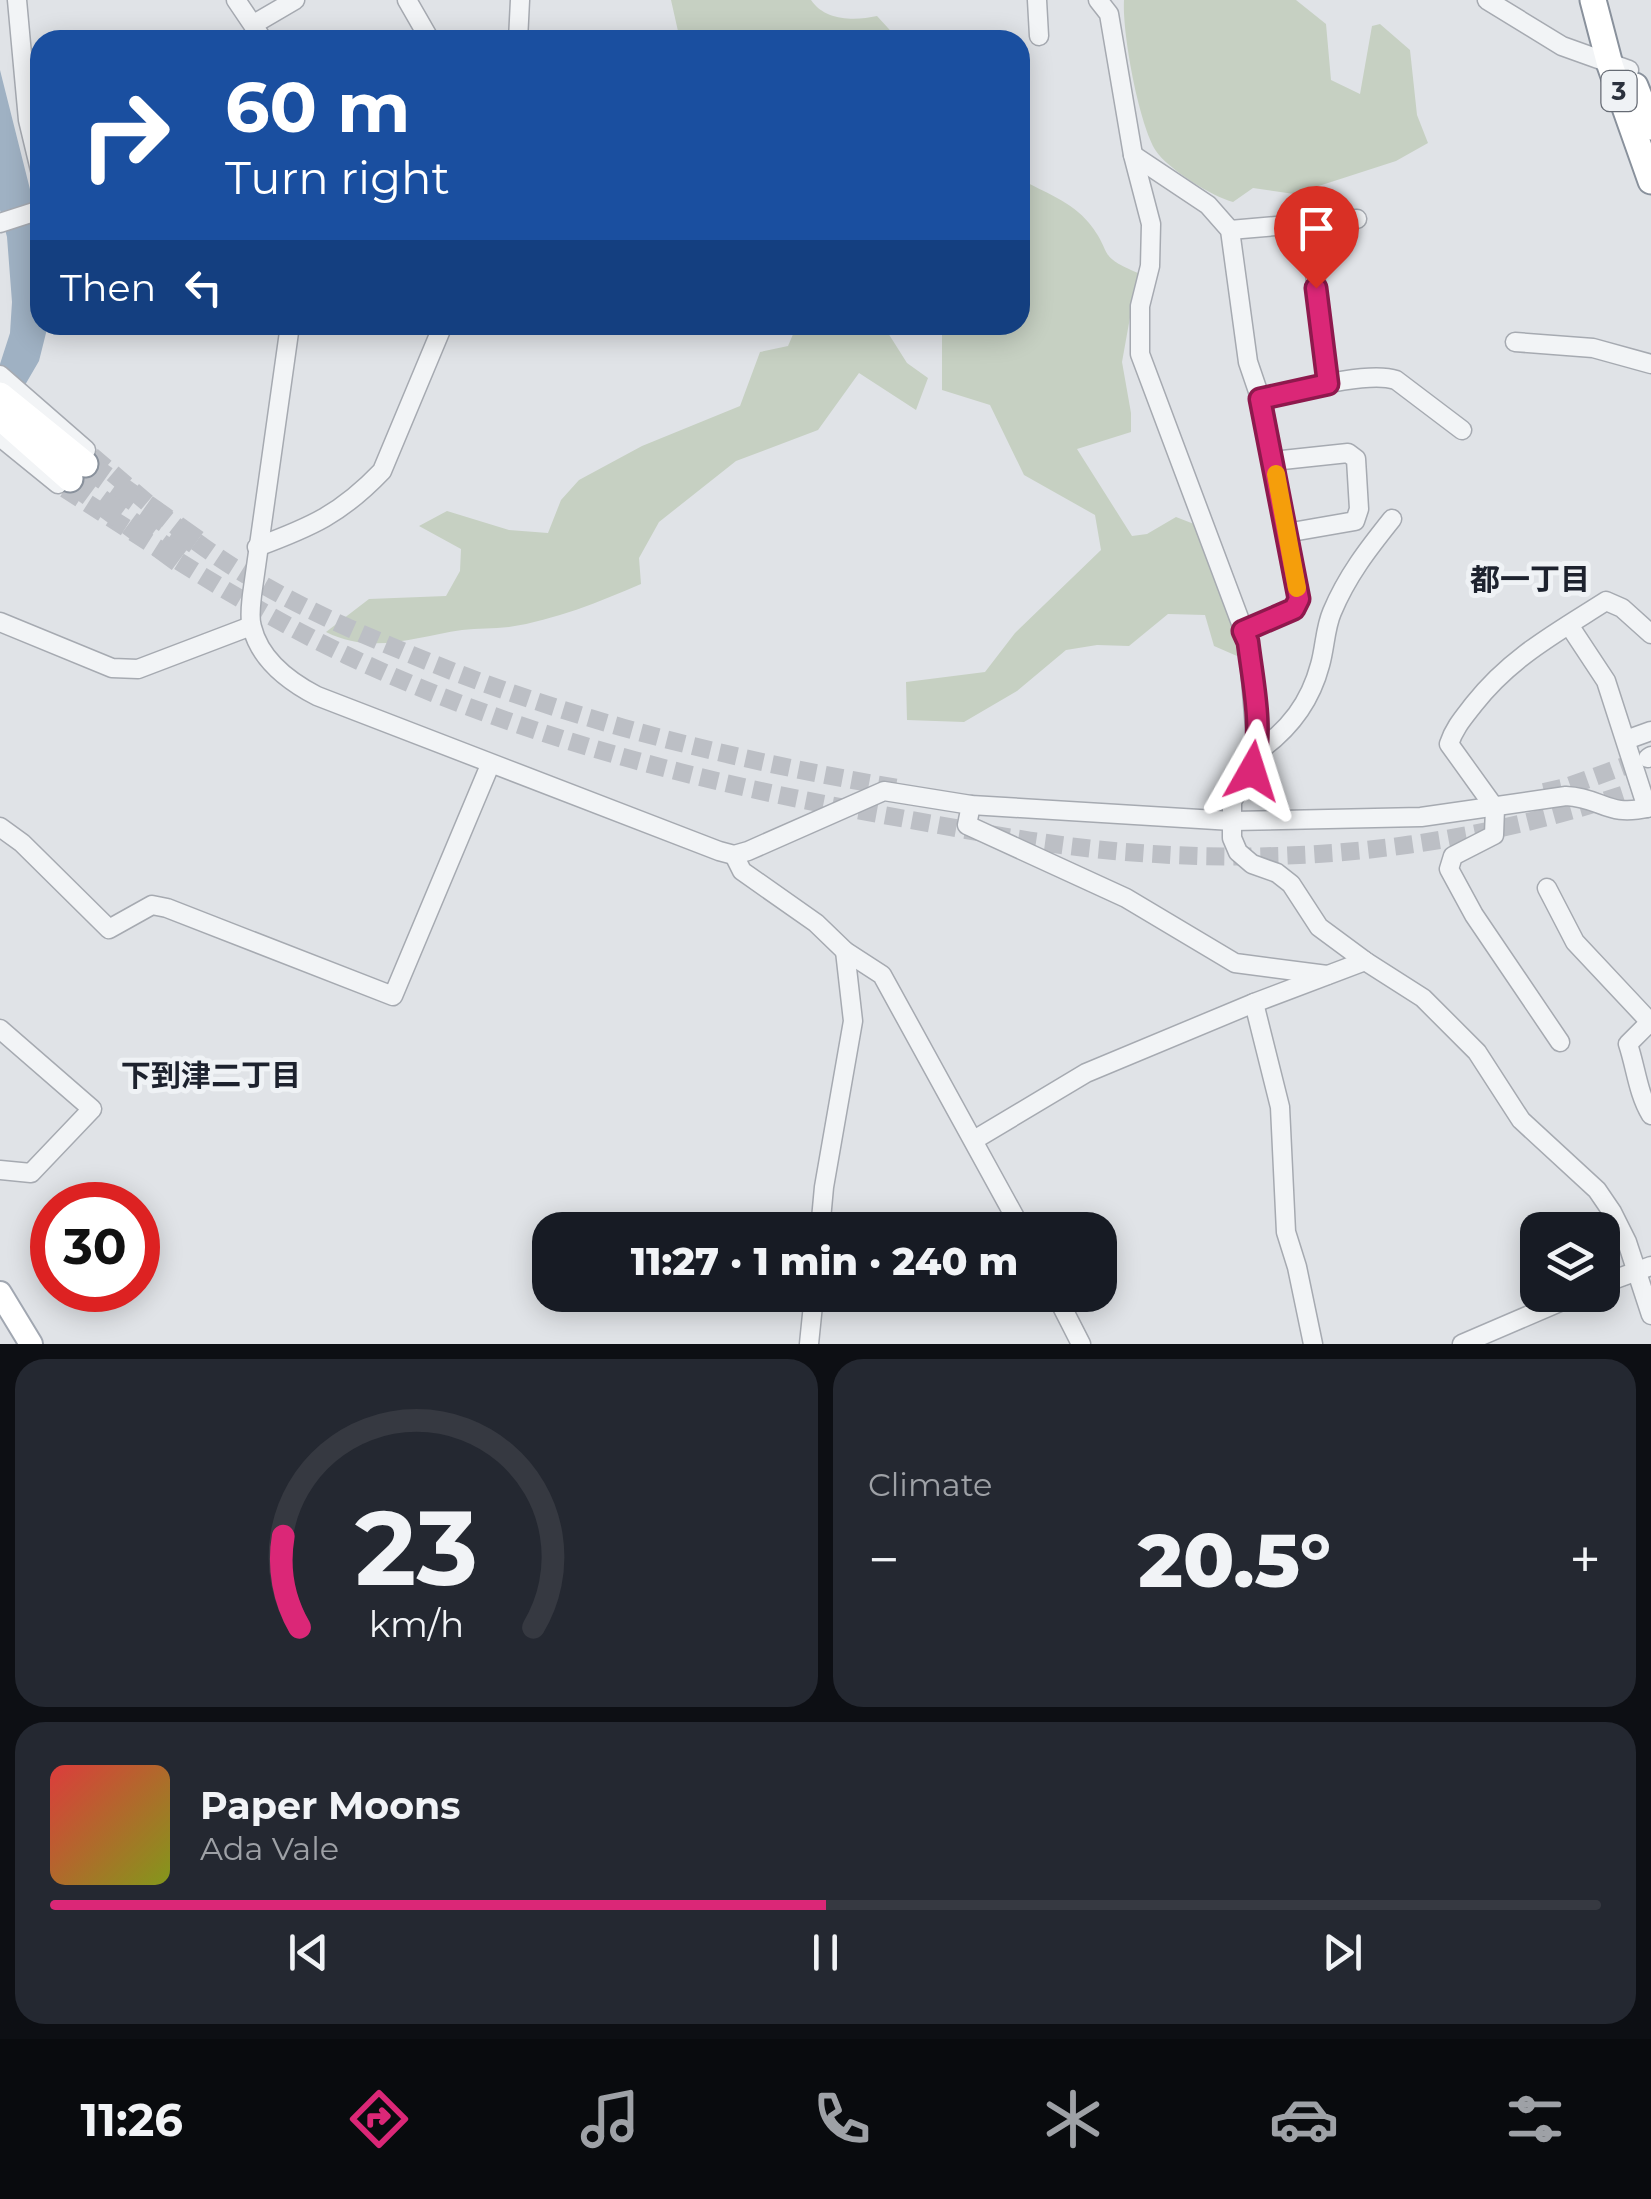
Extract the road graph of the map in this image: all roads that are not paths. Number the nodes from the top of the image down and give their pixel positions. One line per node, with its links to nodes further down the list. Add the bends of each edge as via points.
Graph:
1 (17, 0): 18 (street)
2 (236, 0): 11 (street)
3 (295, 0): 12 (street)
4 (407, 0): 13 (street)
5 (520, 0): 14 (street)
6 (1037, 0): 15 (street)
7 (1098, 0): 19 (street, via 1109,14)
8 (1487, 0): 16 (street, via 1562,46)
9 (1594, 0): 16 (highway, 3)
10 (1610, 0): 16 (highway, 3)
11 (258, 30)
12 (261, 30)
13 (424, 30)
14 (518, 30)
15 (1038, 36)
16 (1620, 68): 17 (highway, 3); 20 (highway, 3)
17 (1651, 127)
18 (30, 128)
19 (1133, 155): 25 (street, via 1208,206); 44 (street, via 1152,224 1140,354)
20 (1651, 181)
21 (30, 213): 23 (street)
22 (1357, 219): 24 (street)
23 (0, 223)
24 (1308, 223): 25 (street); 31 (street)
25 (1230, 230): 33 (street, via 1248,362)
26 (289, 335): 40 (street)
27 (440, 335): 40 (street, via 382,472 316,525)
28 (1515, 342): 29 (street, via 1593,348)
29 (1651, 364)
30 (0, 375): 34 (street)
31 (1328, 384): 33 (street); 35 (street, via 1396,380)
32 (0, 394): 34 (highway)
33 (1260, 399): 36 (street)
34 (16, 427): 37 (highway)
35 (1462, 430)
36 (1273, 460): 39 (street); 39 (street, via 1348,453 1356,459 1355,521)
37 (78, 472)
38 (1392, 520): 48 (street, via 1357,562 1330,616 1320,668 1298,718)
39 (1286, 533): 44 (street, via 1299,599 1294,609)
40 (257, 546): 43 (street)
41 (0, 622): 43 (street, via 112,668 138,668)
42 (1569, 625): 45 (street, via 1606,602); 47 (street, via 1606,682); 52 (street, via 1514,659 1453,731 1452,752)
43 (251, 626): 49 (street, via 295,684)
44 (1243, 631): 48 (street)
45 (1651, 634)
46 (1651, 731): 47 (street)
47 (1626, 740): 51 (street)
48 (1257, 752): 53 (street, via 1232,801)
49 (490, 765): 54 (street, via 394,996 167,908 152,905 109,929); 55 (street)
50 (971, 805): 53 (street); 55 (street, via 884,790); 59 (street, via 968,825 1126,898 1235,962)
51 (1649, 807): 52 (street, via 1615,811 1566,796)
52 (1495, 808): 53 (street, via 1421,817); 63 (street, via 1494,834 1453,856 1449,869)
53 (1232, 821): 58 (street, via 1238,852 1291,884 1319,926)
54 (0, 827)
55 (734, 855): 57 (street, via 742,871)
56 (1547, 888): 61 (street, via 1575,942)
57 (844, 950): 65 (street, via 882,975); 67 (street, via 854,1021)
58 (1365, 961): 59 (street); 69 (street, via 1423,998 1476,1052 1521,1120 1597,1190)
59 (1329, 975): 60 (street)
60 (1254, 1003): 65 (street, via 1086,1074); 80 (street, via 1280,1107 1286,1232)
61 (1651, 1023): 64 (street, via 1628,1044)
62 (0, 1029): 66 (street, via 92,1110 31,1173)
63 (1560, 1042)
64 (1651, 1115)
65 (974, 1140): 68 (street)
66 (0, 1170)
67 (822, 1212)
68 (1012, 1212)
69 (1644, 1267): 70 (street); 75 (street)
70 (1620, 1277)
71 (0, 1293): 76 (main road)
72 (812, 1312): 78 (street)
73 (1065, 1312): 79 (street)
74 (1536, 1312): 81 (street)
75 (1651, 1315)
76 (8, 1324): 77 (main road)
77 (31, 1344)
78 (809, 1344)
79 (1081, 1344)
80 (1313, 1344)
81 (1462, 1344)

